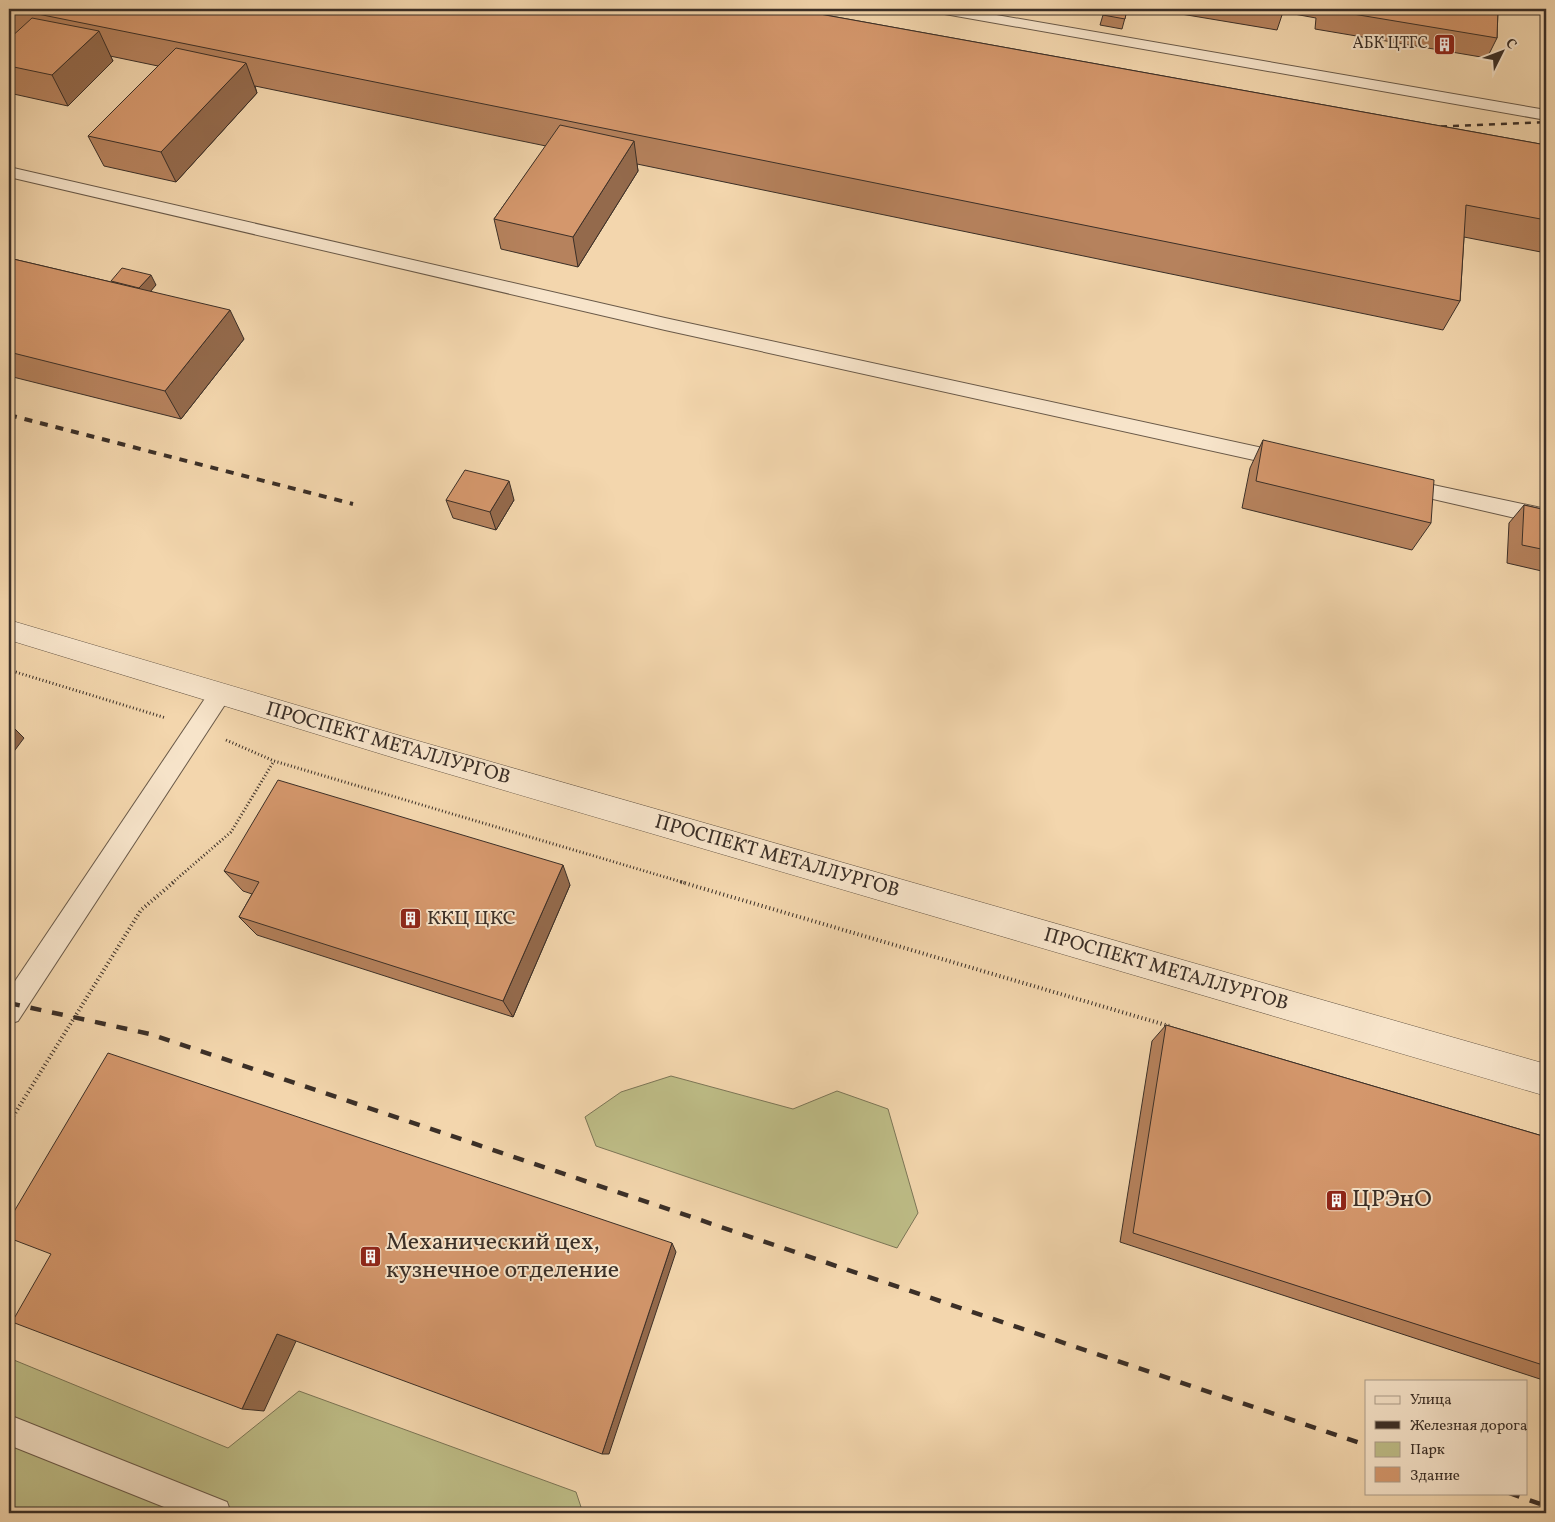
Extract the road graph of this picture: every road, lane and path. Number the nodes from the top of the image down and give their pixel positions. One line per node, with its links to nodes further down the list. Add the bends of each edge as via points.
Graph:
1 (939, 9): 2 (lane)
2 (999, 14): 3 (lane)
3 (1546, 115)
4 (9, 172): 5 (lane, via 655,322)
5 (1304, 464)
6 (1391, 483): 7 (lane)
7 (1546, 517)
8 (9, 630): 10 (street, ПРОСПЕКТ МЕТАЛЛУРГОВ)
9 (9, 670): 11 (path)
10 (220, 694): 11 (lane); 15 (street, ПРОСПЕКТ МЕТАЛЛУРГОВ)
11 (197, 728): 12 (path); 13 (lane)
12 (274, 761): 14 (path); 16 (path, via 231,832 142,910)
13 (9, 1012)
14 (1176, 1028)
15 (1546, 1080)
16 (9, 1123)
17 (9, 1430): 18 (lane)
18 (216, 1513)

